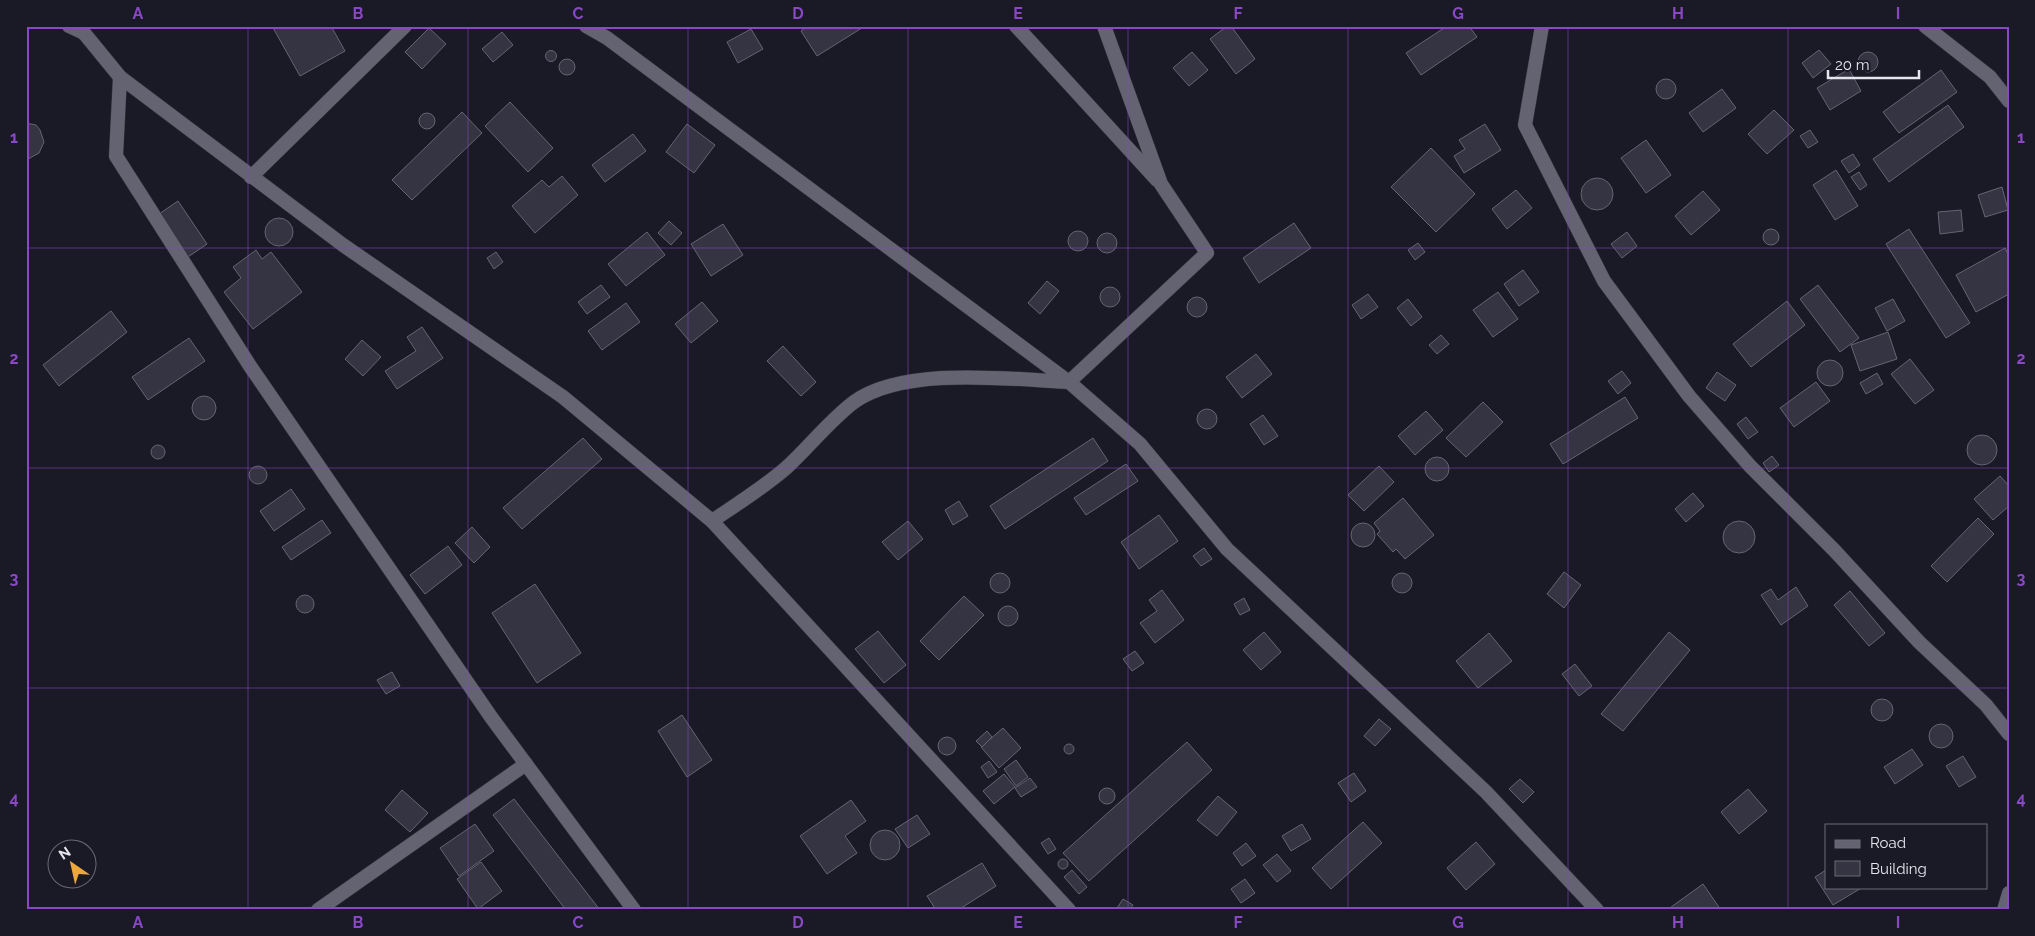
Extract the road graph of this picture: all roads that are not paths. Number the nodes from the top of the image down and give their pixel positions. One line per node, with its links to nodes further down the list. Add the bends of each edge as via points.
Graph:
1 (69, 26): 8 (street)
2 (405, 26): 11 (street)
3 (586, 26): 13 (street, via 615,44)
4 (1016, 26): 12 (street)
5 (1104, 26): 12 (street)
6 (1542, 26): 15 (street, via 1525,125 1604,281 1689,396 1750,466 1919,642 1986,705)
7 (1925, 26): 10 (street, via 1990,78)
8 (83, 30): 9 (street)
9 (120, 77): 11 (street); 16 (street, via 116,156 250,366 491,718)
10 (2009, 101)
11 (251, 177): 14 (street, via 343,245 563,397)
12 (1161, 184): 13 (street, via 1206,253)
13 (1069, 382): 14 (street, via 964,377 918,380 875,391 855,402 829,424 755,493); 21 (street, via 1140,444 1227,549 1486,792)
14 (712, 521): 20 (street)
15 (2009, 734)
16 (526, 764): 18 (street); 19 (street)
17 (2009, 893): 22 (street)
18 (318, 910)
19 (634, 910)
20 (1069, 910)
21 (1597, 910)
22 (2004, 910)

